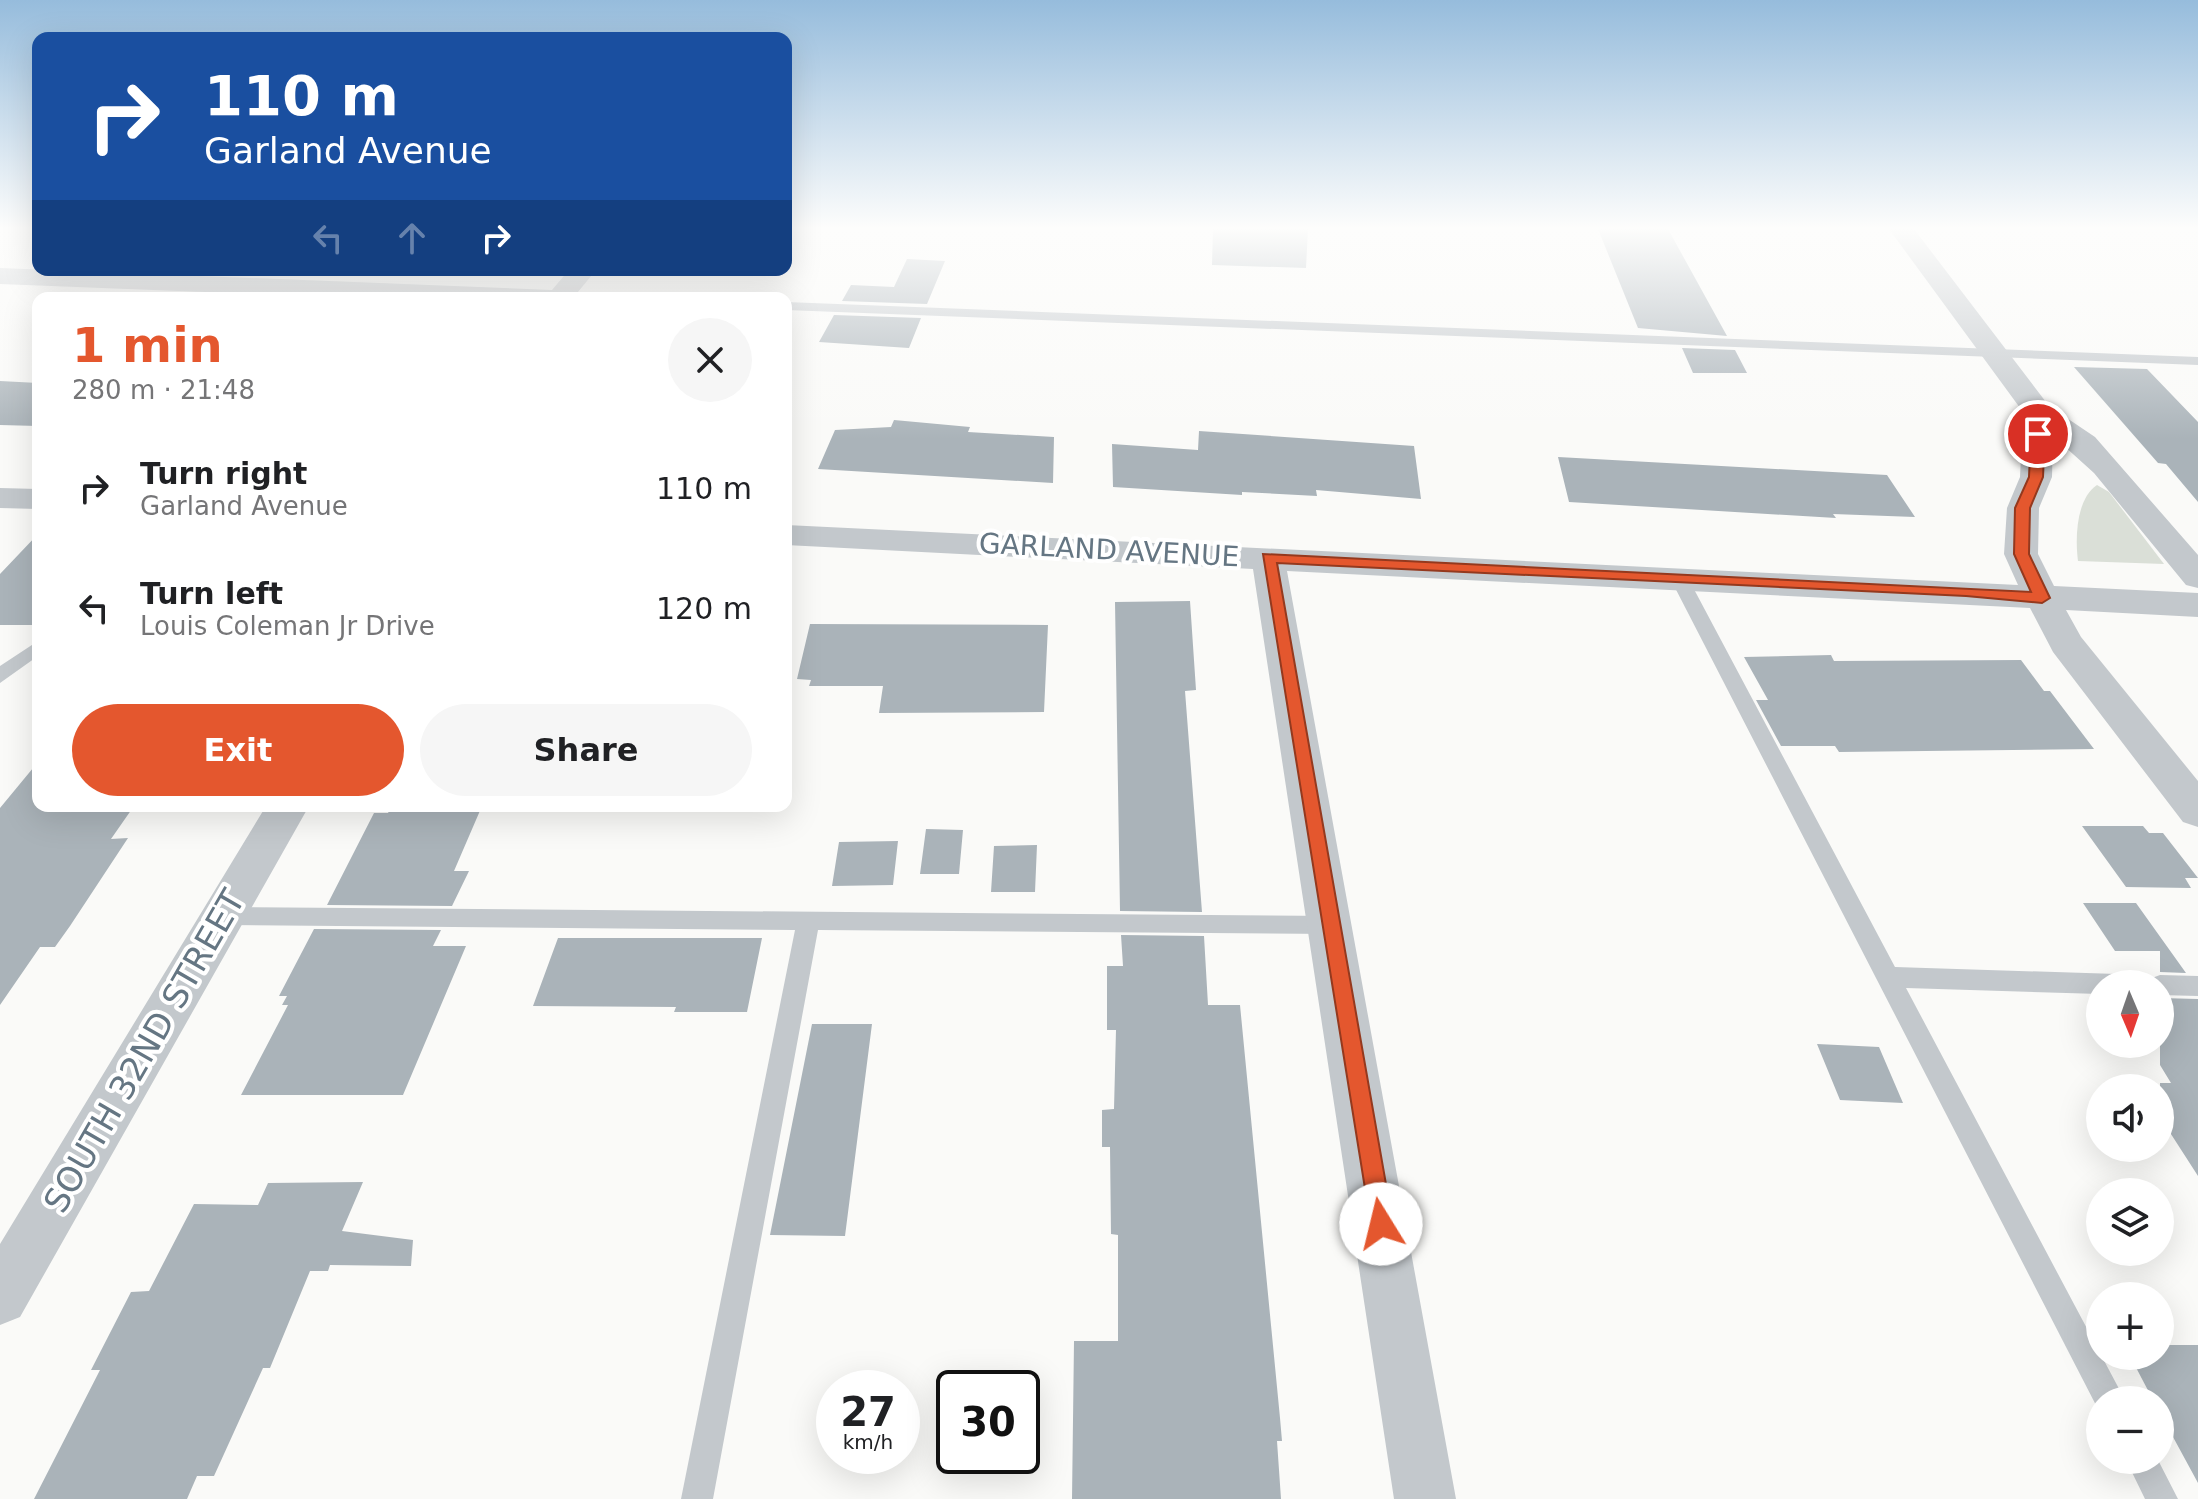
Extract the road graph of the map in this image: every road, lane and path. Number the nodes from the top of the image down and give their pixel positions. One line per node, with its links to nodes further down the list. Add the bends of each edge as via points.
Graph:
1 (1954, 299): 3 (street)
2 (792, 306): 3 (lane)
3 (1995, 352): 4 (lane); 5 (street)
4 (2198, 361)
5 (2038, 412): 10 (street, via 2084,444); 12 (street, via 2036,477 2023,508 2021,554)
6 (0, 498): 7 (street)
7 (32, 499)
8 (792, 535): 9 (street, GARLAND AVENUE)
9 (1268, 558): 11 (street, GARLAND AVENUE); 20 (street)
10 (2198, 577)
11 (1679, 578): 12 (street, GARLAND AVENUE); 21 (lane)
12 (2042, 598): 13 (street, GARLAND AVENUE); 16 (street, via 2066,643)
13 (2198, 605)
14 (32, 652): 15 (lane)
15 (0, 676)
16 (2198, 811)
17 (285, 812): 18 (street, SOUTH 32ND STREET)
18 (224, 916): 19 (lane); 25 (street, SOUTH 32ND STREET)
19 (808, 923): 20 (lane); 28 (lane)
20 (1332, 925): 29 (street)
21 (1888, 977): 22 (lane); 26 (lane)
22 (2086, 983)
23 (2174, 985): 24 (lane)
24 (2198, 986)
25 (0, 1297)
26 (2103, 1386)
27 (2149, 1474): 30 (lane)
28 (697, 1499)
29 (1425, 1499)
30 (2162, 1499)

